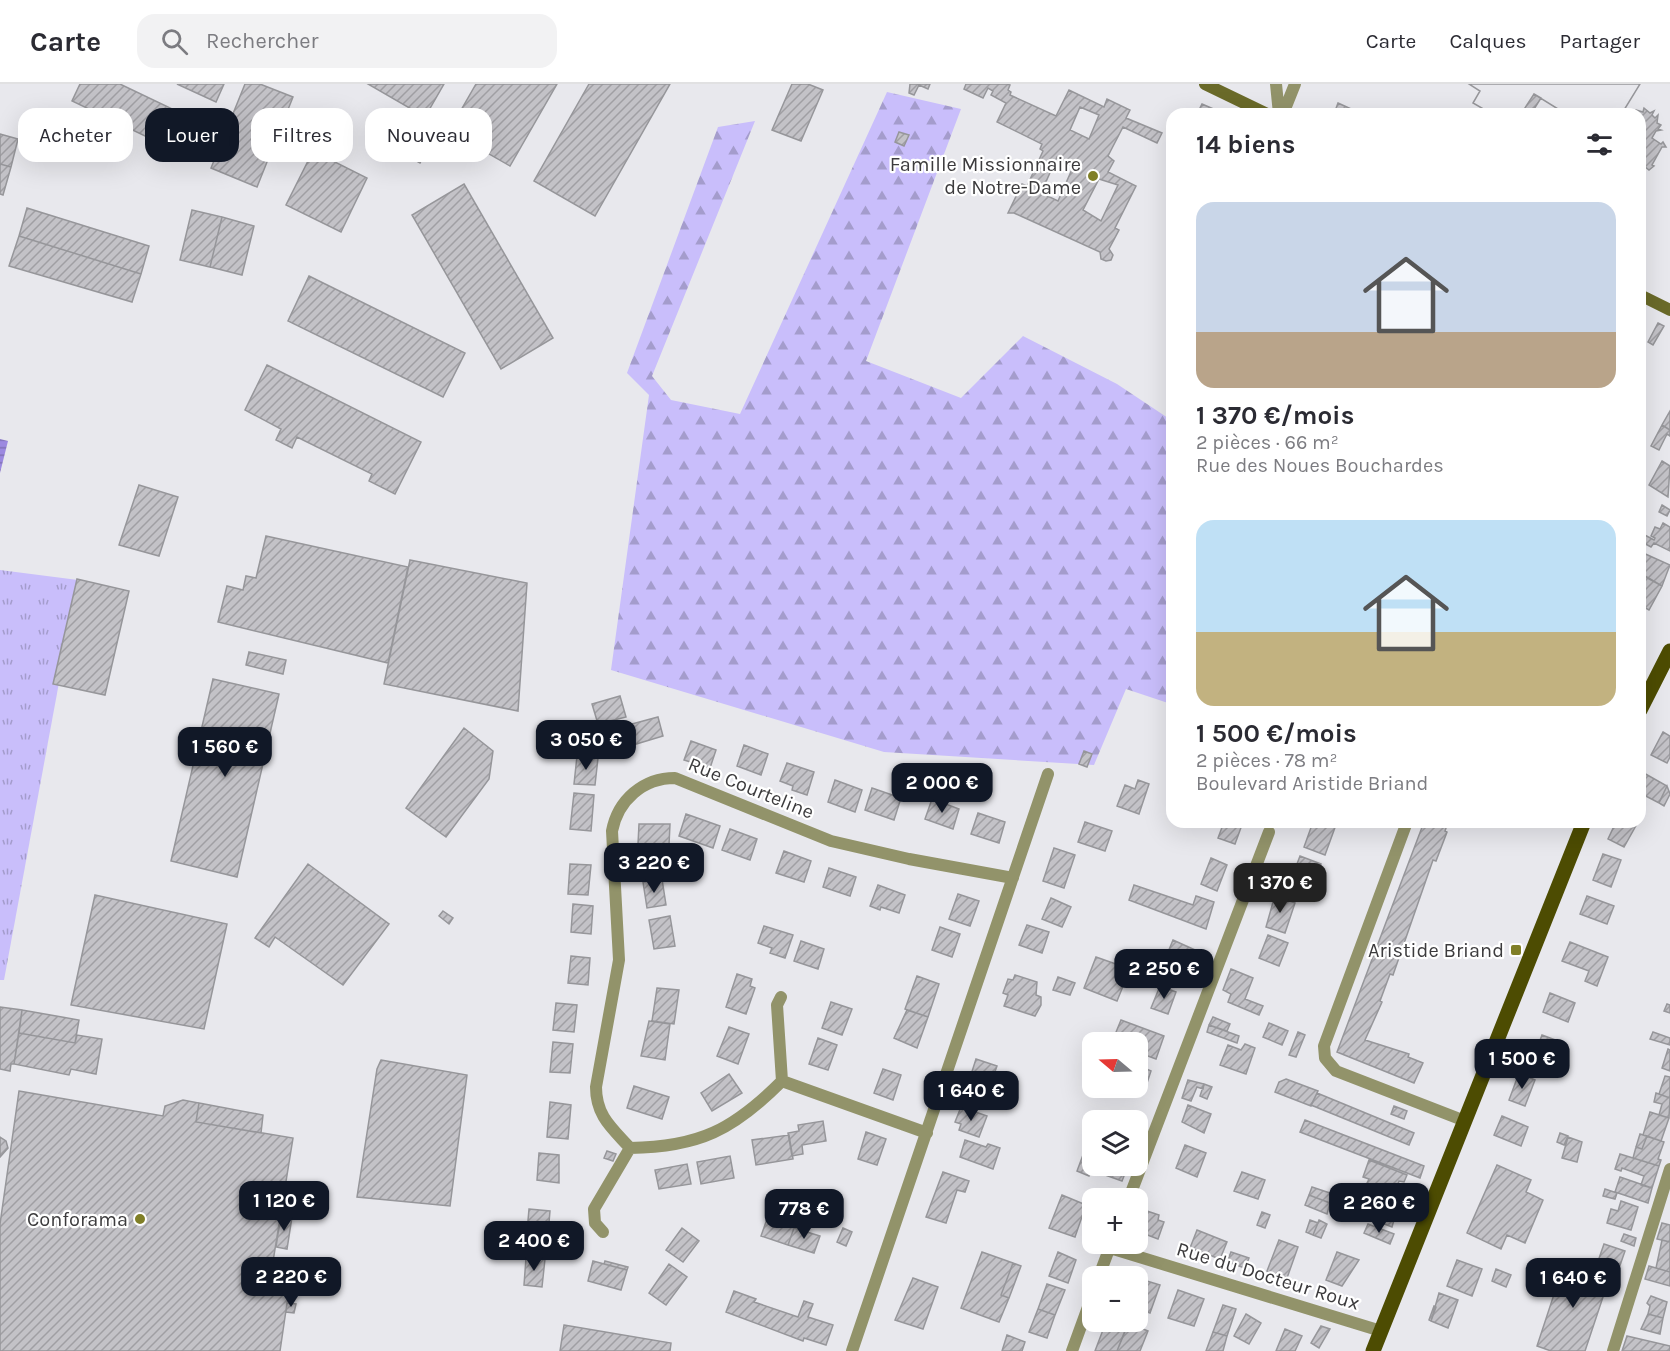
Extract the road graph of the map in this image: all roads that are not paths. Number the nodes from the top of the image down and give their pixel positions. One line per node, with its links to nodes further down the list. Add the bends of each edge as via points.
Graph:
1 (1205, 84): 4 (main road)
2 (1276, 84): 5 (street)
3 (1295, 84): 6 (street)
4 (1255, 108)
5 (1280, 108)
6 (1284, 108)
7 (1646, 298): 8 (main road)
8 (1670, 310)
9 (1670, 651): 10 (main road)
10 (1646, 698)
11 (1048, 774): 15 (street)
12 (1405, 828): 18 (street, via 1324,1046 1325,1058 1336,1071)
13 (1582, 828): 18 (main road)
14 (1269, 832): 22 (street)
15 (1013, 878): 19 (street); 20 (street, Rue Courteline, via 831,841 675,778 657,779 638,789 618,811 612,831 619,960 596,1087 598,1111)
16 (781, 997): 17 (street, via 777,1005)
17 (782, 1081): 19 (street); 20 (street, via 731,1125 696,1141 665,1148)
18 (1465, 1121): 26 (main road)
19 (927, 1133): 27 (street)
20 (630, 1148): 23 (street, via 594,1209 596,1223)
21 (1670, 1169): 30 (street)
22 (1133, 1188)
23 (603, 1232)
24 (1136, 1254): 26 (street, Rue du Docteur Roux)
25 (1082, 1324): 28 (street)
26 (1381, 1331): 29 (main road)
27 (852, 1351)
28 (1072, 1351)
29 (1373, 1351)
30 (1613, 1351)

